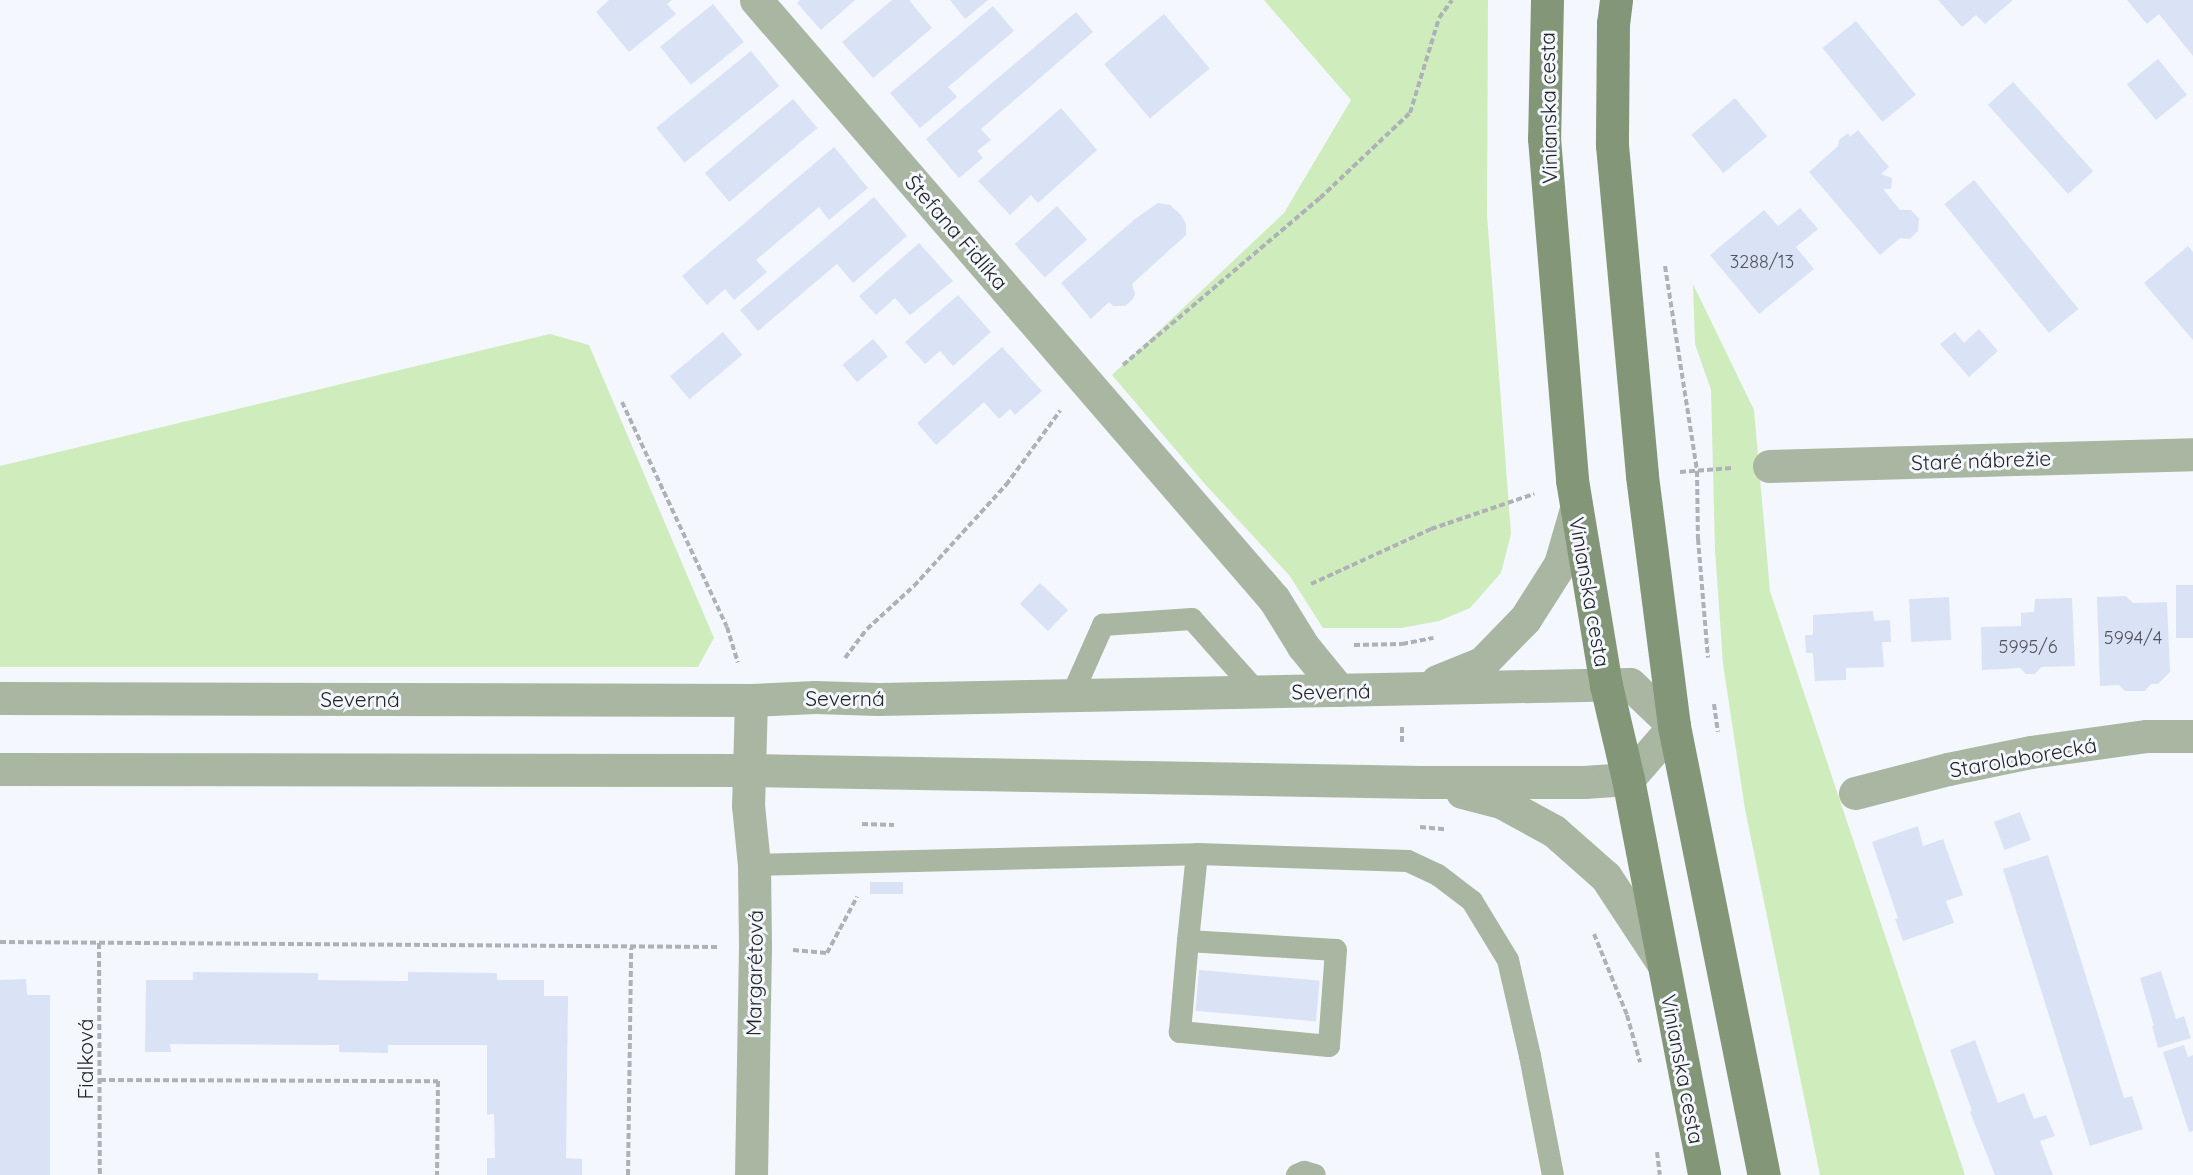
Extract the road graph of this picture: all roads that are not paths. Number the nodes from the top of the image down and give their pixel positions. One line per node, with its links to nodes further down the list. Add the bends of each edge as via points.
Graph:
1 (756, 0): 9 (street, Štefana Fidlíka, via 1274,598 1303,646)
2 (1547, 0): 6 (main road, Vinianska cesta, via 1544,138)
3 (1616, 0): 14 (main road, via 1612,145 1642,476)
4 (2193, 454): 5 (street, Staré nábrežie)
5 (1769, 466)
6 (1576, 509): 7 (main road, Vinianska cesta); 8 (street, via 1560,564 1525,619 1482,663)
7 (1606, 685): 8 (street, Severná); 14 (street, Severná, via 1630,684); 18 (main road, Vinianska cesta)
8 (1417, 689): 9 (street, Severná)
9 (1339, 690): 10 (street, Severná)
10 (1257, 692): 11 (street, Severná); 11 (lane, via 1192,619 1103,625)
11 (1072, 695): 13 (street, Severná)
12 (0, 698): 13 (street, Severná)
13 (751, 700): 17 (street, Margarétová)
14 (1674, 726): 18 (street); 30 (main road)
15 (2193, 736): 20 (street, Starolaborecká, via 2147,736 2031,753 1948,769)
16 (0, 769): 17 (street)
17 (750, 770): 19 (street); 22 (street, Margarétová, via 748,805)
18 (1628, 780): 19 (street); 24 (main road, Vinianska cesta)
19 (1422, 782): 24 (street, via 1501,802 1554,831 1606,877)
20 (1855, 794)
21 (1197, 854): 22 (lane); 23 (lane); 28 (lane, via 1408,861 1438,875 1472,901 1508,960)
22 (754, 865): 25 (street, Margarétová)
23 (1188, 941): 23 (lane, via 1180,1032 1329,1046 1336,950)
24 (1662, 962): 29 (main road, Vinianska cesta)
25 (751, 1175)
26 (1297, 1175): 27 (lane)
27 (1315, 1175)
28 (1553, 1175)
29 (1704, 1175)
30 (1764, 1175)

